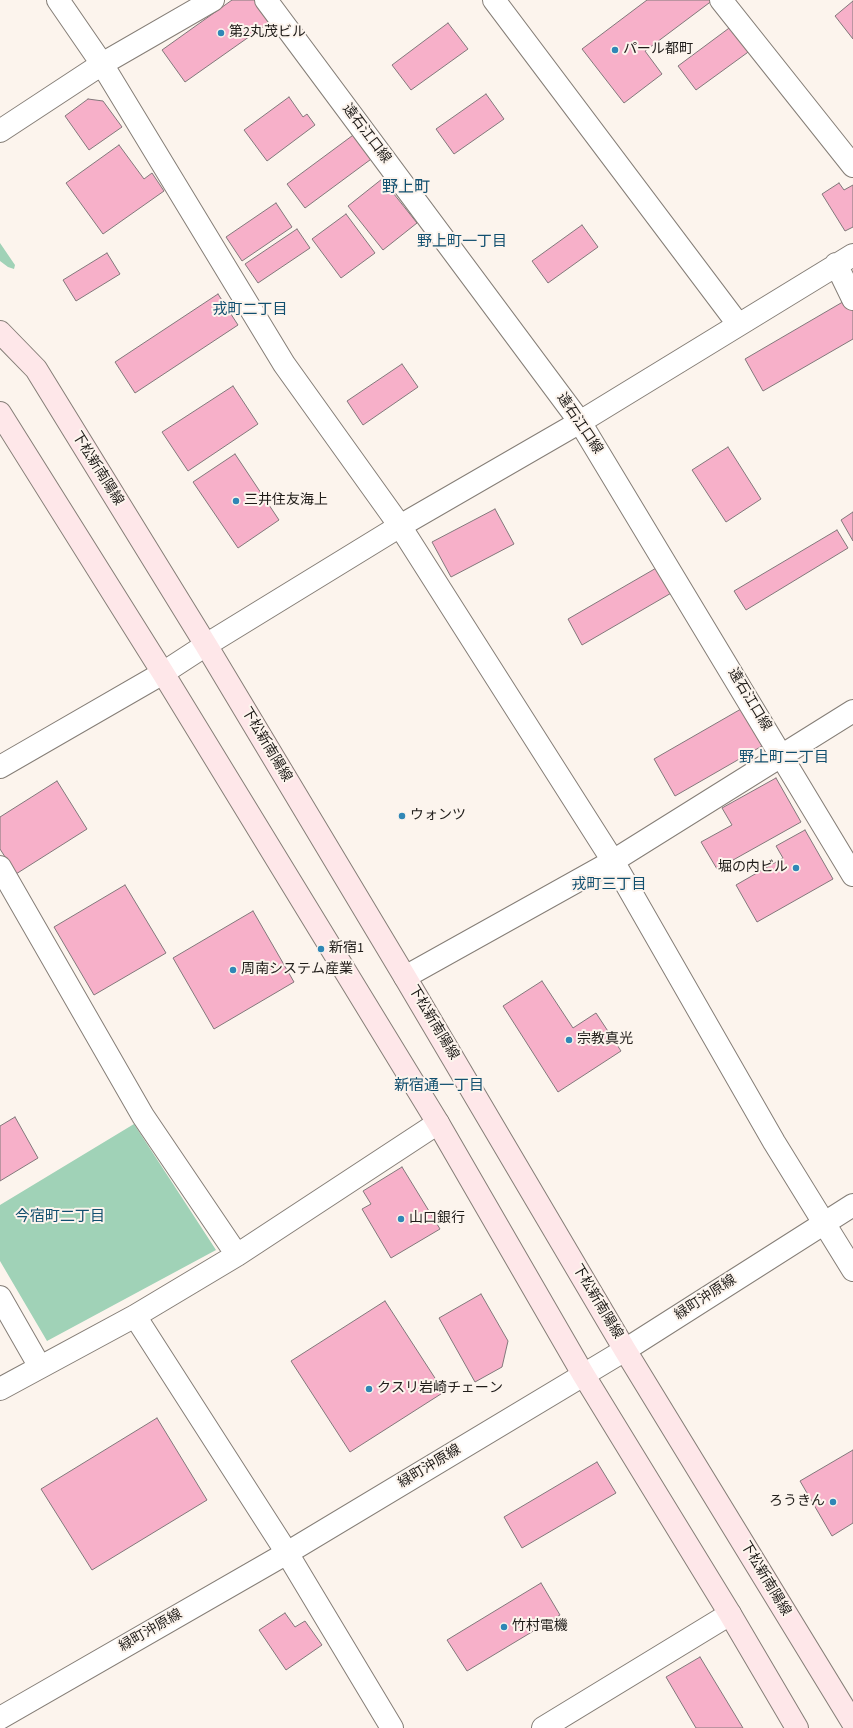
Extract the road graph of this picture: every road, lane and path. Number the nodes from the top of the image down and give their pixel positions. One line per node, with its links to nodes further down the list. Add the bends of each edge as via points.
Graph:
1 (58, 0): 6 (street)
2 (213, 0): 6 (street)
3 (266, 0): 14 (street, 遠石江口線)
4 (494, 0): 11 (street)
5 (721, 0): 8 (street)
6 (102, 64): 7 (street); 15 (street, via 284,364)
7 (0, 131)
8 (853, 166)
9 (845, 260): 10 (street); 11 (street)
10 (853, 299)
11 (738, 324): 14 (street)
12 (0, 332): 16 (main road, 下松新南陽線, via 36,369)
13 (0, 413): 17 (main road)
14 (580, 422): 15 (street); 19 (street, 遠石江口線)
15 (400, 526): 16 (street); 21 (street)
16 (206, 645): 17 (street); 24 (main road, 下松新南陽線)
17 (163, 673): 20 (street); 25 (main road)
18 (853, 711): 19 (street)
19 (782, 755): 21 (street); 23 (street, 遠石江口線)
20 (0, 767)
21 (613, 861): 24 (street); 27 (street, via 774,1142)
22 (0, 867): 28 (street, via 143,1116)
23 (853, 875)
24 (405, 977): 32 (main road, 下松新南陽線)
25 (438, 1123): 28 (street); 34 (main road)
26 (853, 1205): 27 (street, 緑町沖原線)
27 (824, 1222): 29 (street); 32 (street, 緑町沖原線)
28 (237, 1255): 31 (street)
29 (853, 1270)
30 (0, 1297): 33 (street)
31 (135, 1316): 33 (street); 36 (street)
32 (625, 1350): 34 (street, 緑町沖原線); 39 (main road, 下松新南陽線)
33 (40, 1367): 35 (street)
34 (583, 1374): 36 (street, 緑町沖原線); 37 (main road)
35 (0, 1389)
36 (287, 1553): 38 (street, 緑町沖原線); 40 (street)
37 (730, 1614): 41 (street); 42 (main road)
38 (0, 1718)
39 (853, 1723)
40 (392, 1728)
41 (543, 1728)
42 (797, 1728)

